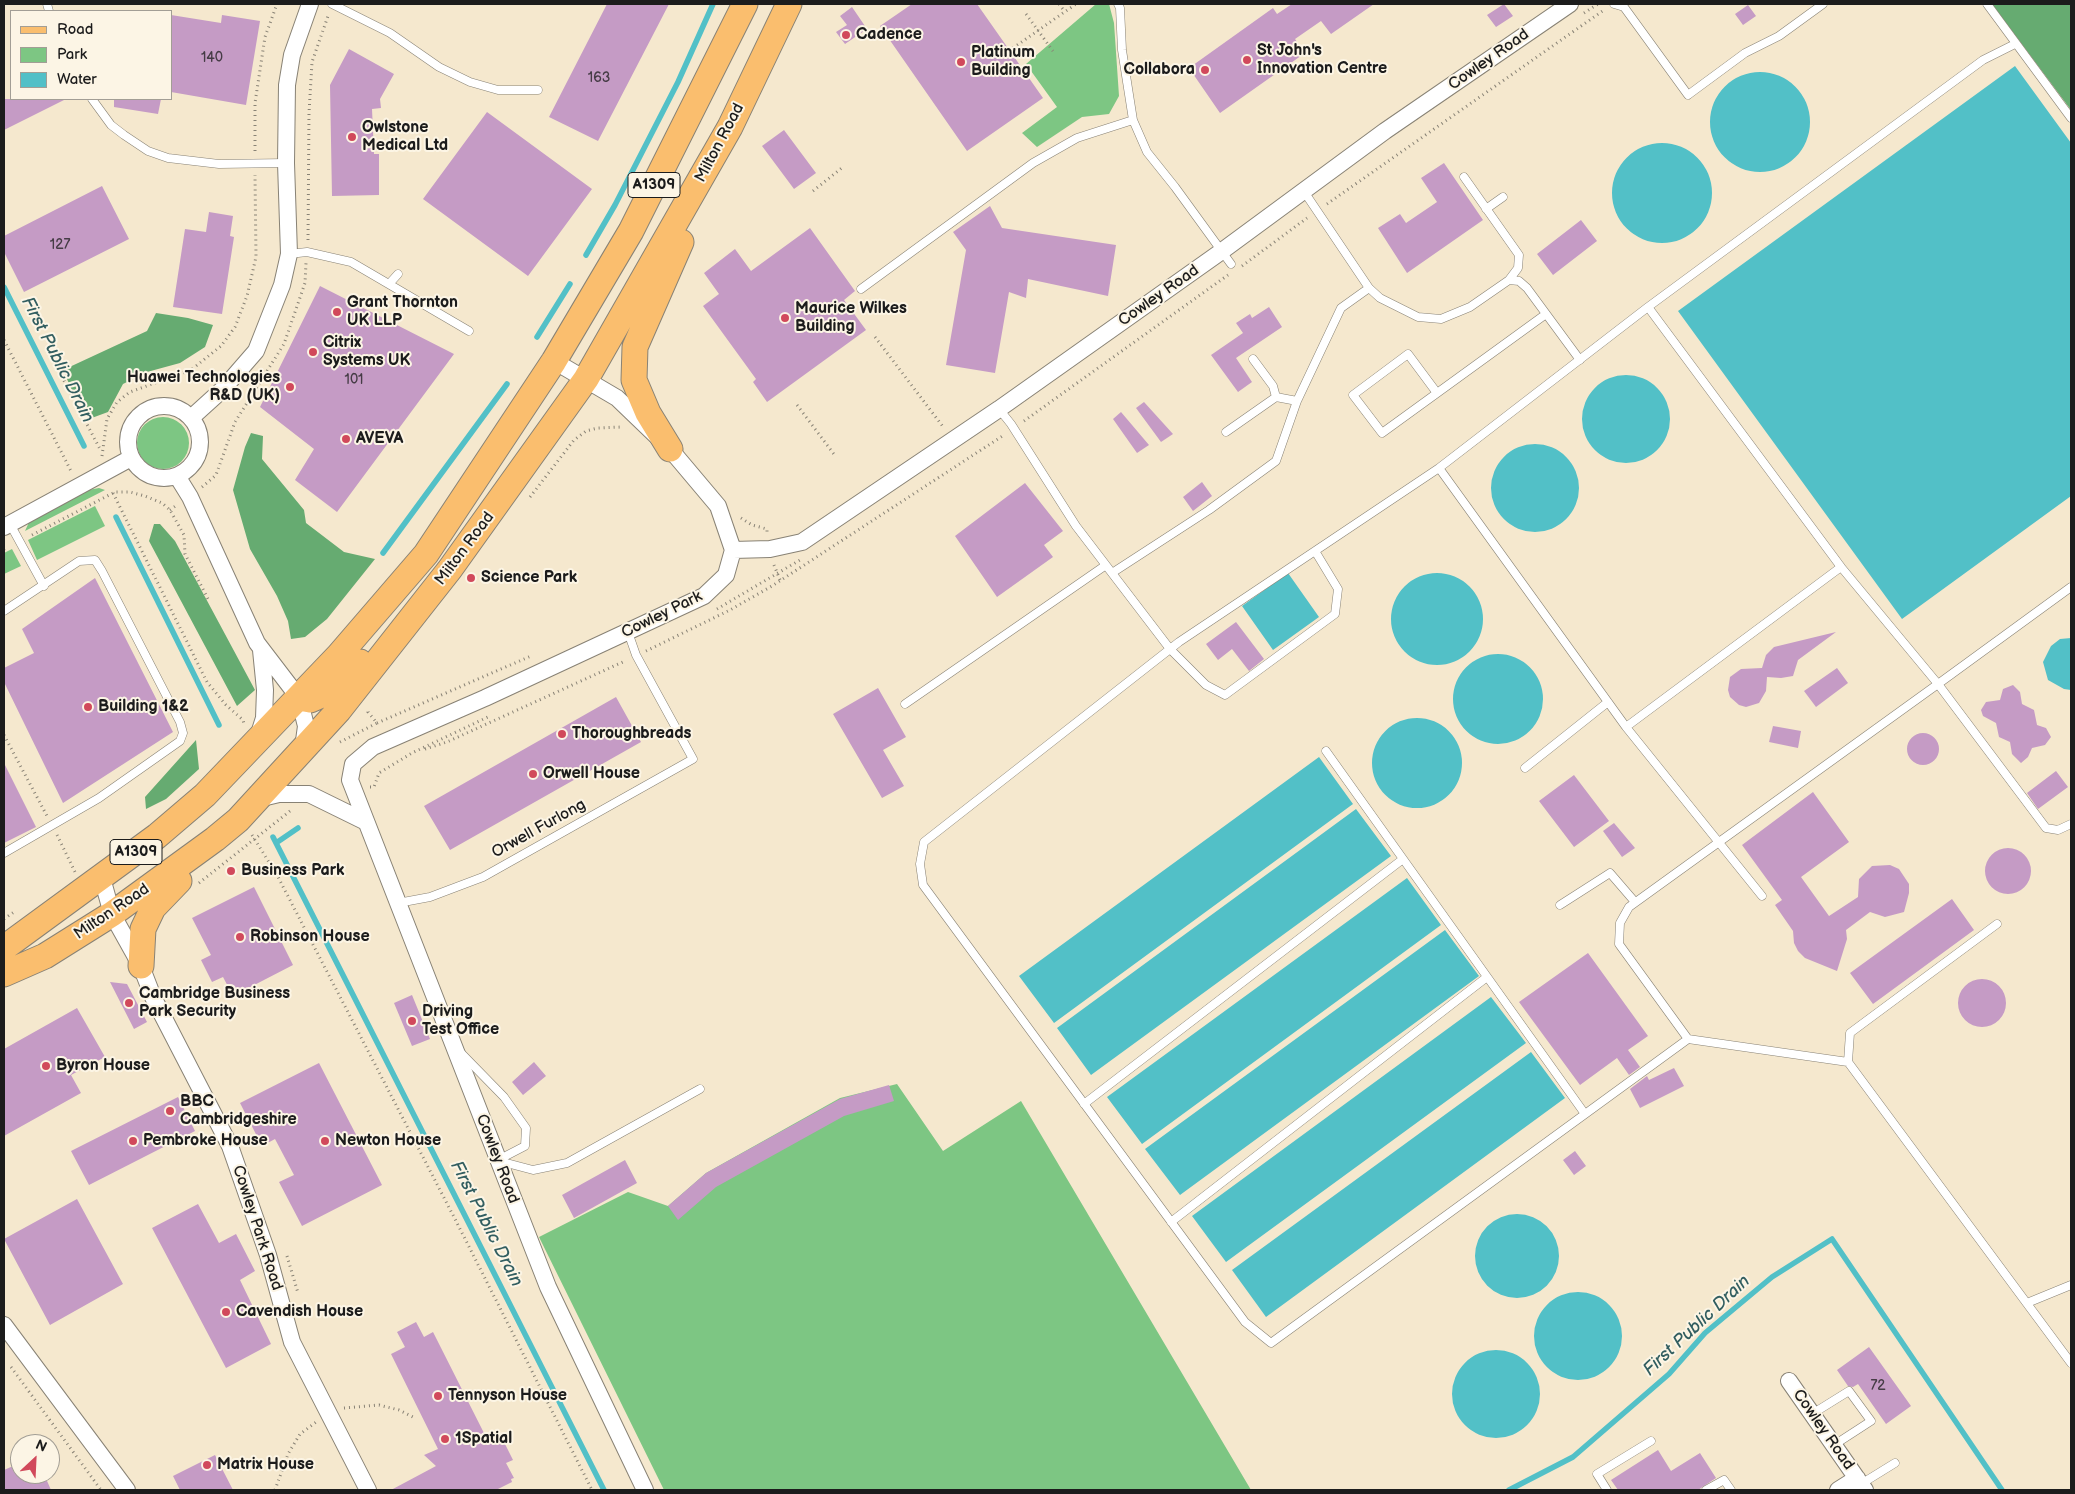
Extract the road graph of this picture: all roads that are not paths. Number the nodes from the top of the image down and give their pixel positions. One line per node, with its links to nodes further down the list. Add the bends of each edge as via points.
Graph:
1 (310, 4): 16 (street, via 292,55 287,85)
2 (332, 4): 11 (lane, via 390,33 462,78 498,90)
3 (745, 4): 33 (main road, Milton Road / A1309, via 631,231)
4 (790, 4): 15 (main road, Milton Road / A1309)
5 (1118, 4): 14 (lane)
6 (1570, 4): 18 (street, Cowley Road)
7 (1614, 4): 8 (lane, via 1624,7 1688,95 1745,52 1779,36)
8 (1823, 4)
9 (1987, 4): 10 (lane)
10 (2015, 44): 13 (lane); 28 (lane, via 1983,60)
11 (538, 90)
12 (93, 100): 16 (lane, via 111,125 148,151 173,159 254,165)
13 (2071, 118)
14 (1132, 120): 22 (lane, via 1147,152); 27 (lane, via 1077,138 1032,163)
15 (730, 127): 34 (main road, Milton Road / A1309); 41 (main road, A1309, via 636,347 634,380 648,413)
16 (286, 163): 21 (street)
17 (1464, 177): 20 (lane)
18 (1303, 190): 22 (street, Cowley Road); 26 (lane)
19 (1503, 197): 20 (lane)
20 (1486, 209): 24 (lane, via 1519,255 1518,268)
21 (290, 254): 25 (lane, via 307,252 351,262); 39 (street, via 282,285 256,350 223,389)
22 (1227, 257): 38 (street, Cowley Road)
23 (398, 274): 25 (lane)
24 (1509, 280): 26 (lane, via 1470,306 1441,318 1418,317); 29 (lane, via 1519,281 1527,288)
25 (389, 284): 30 (lane)
26 (1369, 288): 37 (lane, via 1341,308)
27 (861, 289)
28 (1648, 308): 32 (lane); 49 (lane)
29 (1546, 314): 32 (lane); 35 (lane)
30 (469, 330)
31 (1253, 359): 36 (lane, via 1273,386)
32 (1580, 360): 43 (lane)
33 (554, 361): 34 (street); 59 (main road, Milton Road / A1309, via 426,554)
34 (586, 379): 41 (street, via 617,398); 50 (main road, Milton Road / A1309)
35 (1437, 393): 35 (lane, via 1382,433 1353,395 1408,354)
36 (1276, 397): 37 (lane); 40 (lane)
37 (1296, 401): 51 (lane, via 1276,461 1209,510)
38 (1000, 409): 46 (street, Cowley Road, via 802,542 770,549); 48 (lane, via 1076,526)
39 (191, 418): 42 (street, via 171,406 149,409 139,415 128,435); 44 (street, via 198,428 200,451 191,466)
40 (1226, 432)
41 (670, 449): 46 (street, via 718,506)
42 (131, 458): 44 (street, via 147,474 162,479); 45 (street)
43 (1439, 468): 47 (lane); 60 (lane)
44 (177, 476): 57 (street, via 190,497)
45 (7, 526): 52 (lane)
46 (733, 550): 55 (street, Cowley Park, via 726,575 704,596)
47 (1315, 551): 56 (lane); 56 (lane, via 1338,589 1334,614 1225,695 1206,685)
48 (1106, 565): 51 (lane); 61 (lane)
49 (1841, 567): 58 (lane); 62 (lane)
50 (450, 570): 59 (main road, A1309, via 396,622 342,682 310,700); 64 (main road, Milton Road / A1309, via 339,710)
51 (1112, 573): 56 (lane)
52 (44, 586): 54 (lane); 73 (lane, via 79,561 95,560 183,733 180,741 99,798)
53 (2071, 587): 58 (lane)
54 (4, 611)
55 (628, 632): 67 (street, Cowley Park, via 373,747 353,764); 78 (lane, Orwell Furlong, via 636,655 693,759 483,876 430,897)
56 (1170, 648): 93 (lane, via 924,842 920,864 923,885)
57 (260, 650): 59 (street); 63 (street, via 264,718)
58 (1938, 684): 70 (lane, via 2046,828 2058,830); 72 (lane)
59 (299, 698): 63 (main road, Milton Road / A1309); 64 (street, via 306,726)
60 (1608, 702): 62 (lane); 66 (lane)
61 (905, 704)
62 (1626, 727): 72 (lane)
63 (251, 735): 75 (main road, Milton Road / A1309, via 205,795)
64 (303, 749): 68 (main road, Milton Road / A1309)
65 (1326, 751): 74 (lane)
66 (1525, 768)
67 (352, 788): 69 (street, Cowley Road)
68 (256, 799): 69 (street, via 279,794 309,794); 71 (main road, Milton Road / A1309)
69 (366, 822): 78 (street, Cowley Road)
70 (2071, 824)
71 (215, 840): 80 (main road, Milton Road / A1309); 86 (main road, A1309, via 204,857 153,908 143,929)
72 (1721, 842): 76 (lane); 77 (lane)
73 (4, 853)
74 (1403, 859): 88 (lane); 93 (lane)
75 (102, 878): 80 (street, A1309); 84 (main road, Milton Road / A1309)
76 (1762, 896)
77 (1635, 902): 79 (lane, via 1610,873); 89 (lane, via 1629,906 1620,923 1619,944)
78 (398, 904): 90 (street, Cowley Road)
79 (1560, 905)
80 (112, 914): 82 (main road, Milton Road / A1309); 83 (street, A1309); 85 (main road, via 99,908 85,911 18,951)
81 (1997, 924): 91 (lane, via 1850,1033)
82 (81, 933): 83 (street, via 105,933); 87 (main road, Milton Road / A1309, via 44,956)
83 (128, 941): 86 (street, A1309)
84 (4, 948)
85 (4, 955)
86 (142, 966): 108 (street, Cowley Park Road, via 153,998 230,1146 268,1255 292,1342)
87 (4, 974)
88 (1487, 977): 94 (lane); 96 (lane)
89 (1688, 1039): 91 (lane); 94 (lane)
90 (456, 1048): 95 (street, Cowley Road); 95 (lane, via 504,1097 526,1128 525,1146)
91 (1848, 1062): 98 (lane)
92 (700, 1090): 95 (lane, via 567,1163 533,1170)
93 (1084, 1104): 96 (lane)
94 (1585, 1114): 96 (lane, via 1271,1343 1245,1322)
95 (497, 1160): 109 (street, Cowley Road, via 548,1287)
96 (1172, 1222)
97 (2071, 1285): 98 (lane)
98 (2027, 1303): 100 (lane)
99 (4, 1325): 107 (street)
100 (2071, 1363)
101 (1789, 1381): 102 (street, Cowley Road)
102 (1812, 1414): 104 (street, Cowley Road); 104 (lane, via 1849,1392 1871,1421)
103 (1652, 1441): 110 (lane, via 1597,1474)
104 (1834, 1445): 106 (street, Cowley Road)
105 (1895, 1463): 106 (lane)
106 (1861, 1484): 113 (street, Cowley Road)
107 (127, 1490)
108 (368, 1490)
109 (646, 1490)
110 (1607, 1490)
111 (1706, 1490): 112 (lane, via 1724,1480)
112 (1730, 1490)
113 (1838, 1490)

